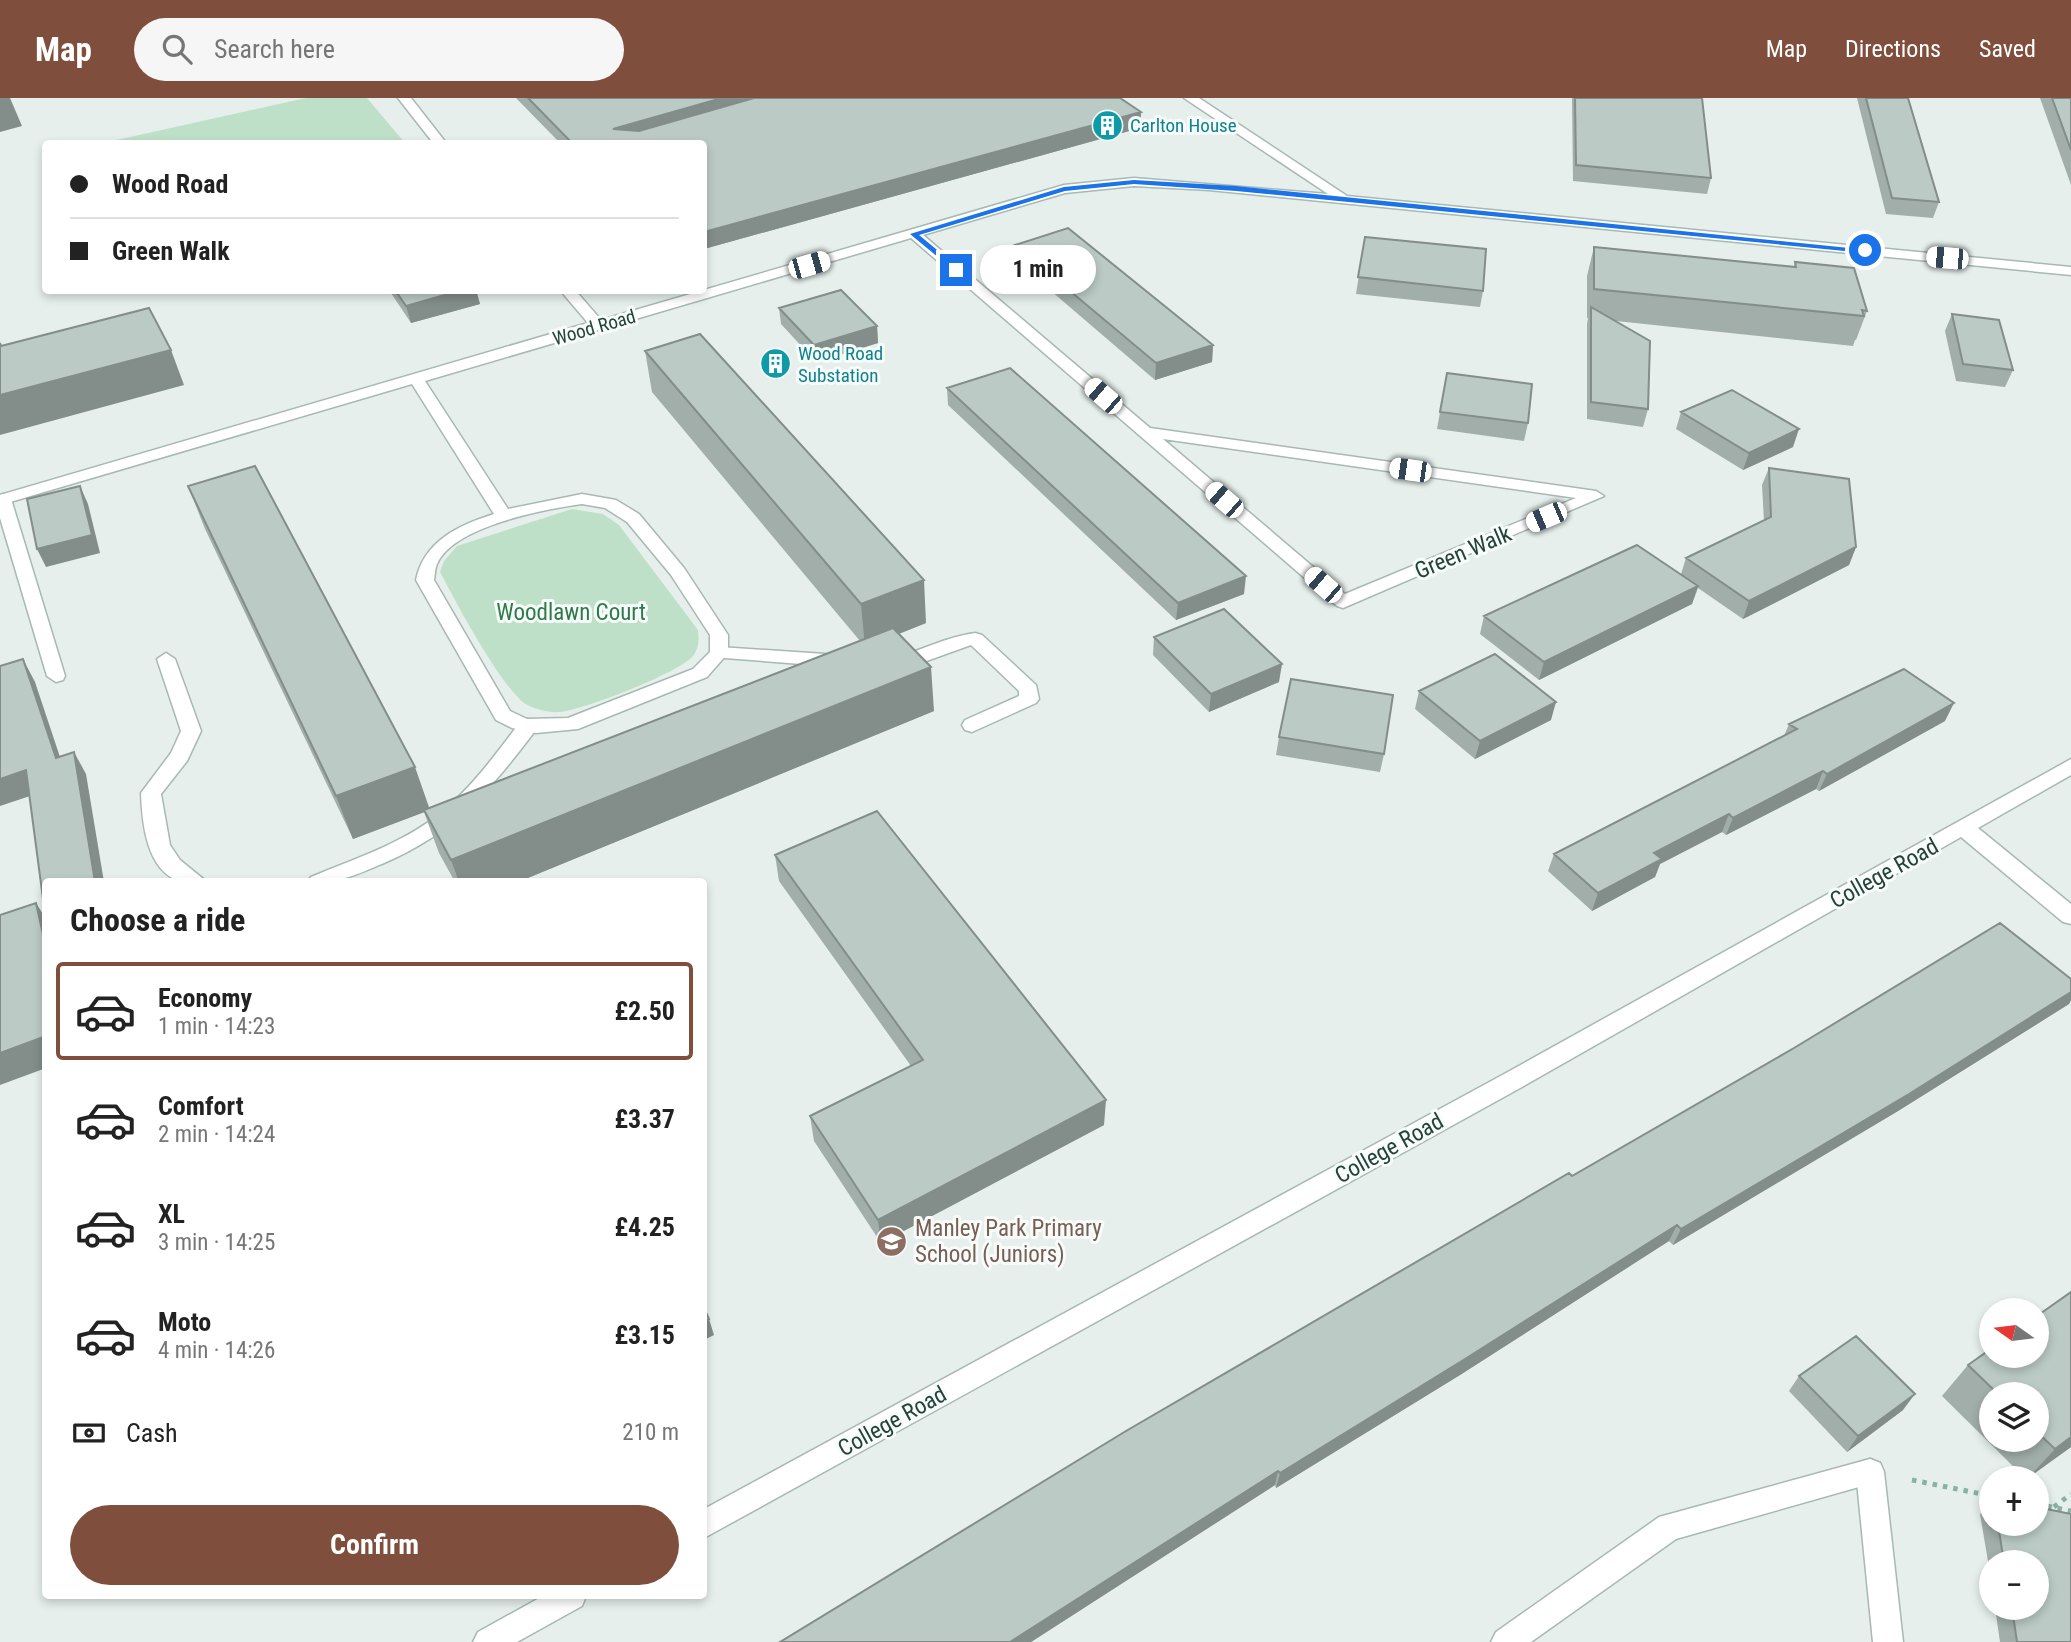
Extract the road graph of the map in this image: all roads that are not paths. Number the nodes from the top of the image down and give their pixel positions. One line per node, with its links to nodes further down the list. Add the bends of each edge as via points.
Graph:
1 (404, 98): 3 (street)
2 (1190, 98): 4 (street)
3 (438, 140)
4 (1346, 199): 5 (street, Wood Road, via 1134,182 1064,189); 6 (street, Wood Road)
5 (914, 234): 8 (street, Wood Road); 10 (street, Green Walk)
6 (2071, 271)
7 (570, 294): 8 (street)
8 (598, 326): 9 (street, Wood Road)
9 (416, 378): 11 (street, Wood Road); 12 (street)
10 (1145, 432): 10 (street, Green Walk, via 1343,602 1596,496 1323,457)
11 (1, 500): 15 (street)
12 (504, 516): 13 (street, via 560,500 589,500 622,509 678,572 719,635); 17 (street, via 440,546 424,572 503,715)
13 (719, 653): 16 (street, via 913,663 960,639 975,639 1029,689 1028,699); 17 (street, via 700,673 634,701 570,724)
14 (166, 659): 20 (street, via 191,731 180,756 151,793 153,836 178,873)
15 (56, 677)
16 (972, 725)
17 (528, 726): 21 (street, via 497,766 443,821 401,848)
18 (2071, 766): 19 (street, College Road)
19 (1964, 828): 22 (street); 23 (street, College Road)
20 (188, 878)
21 (328, 878)
22 (2071, 916)
23 (707, 1522)
24 (567, 1599): 25 (street)
25 (488, 1642)
26 (1506, 1642): 27 (street, via 1669,1527 1870,1472)
27 (1888, 1642)

